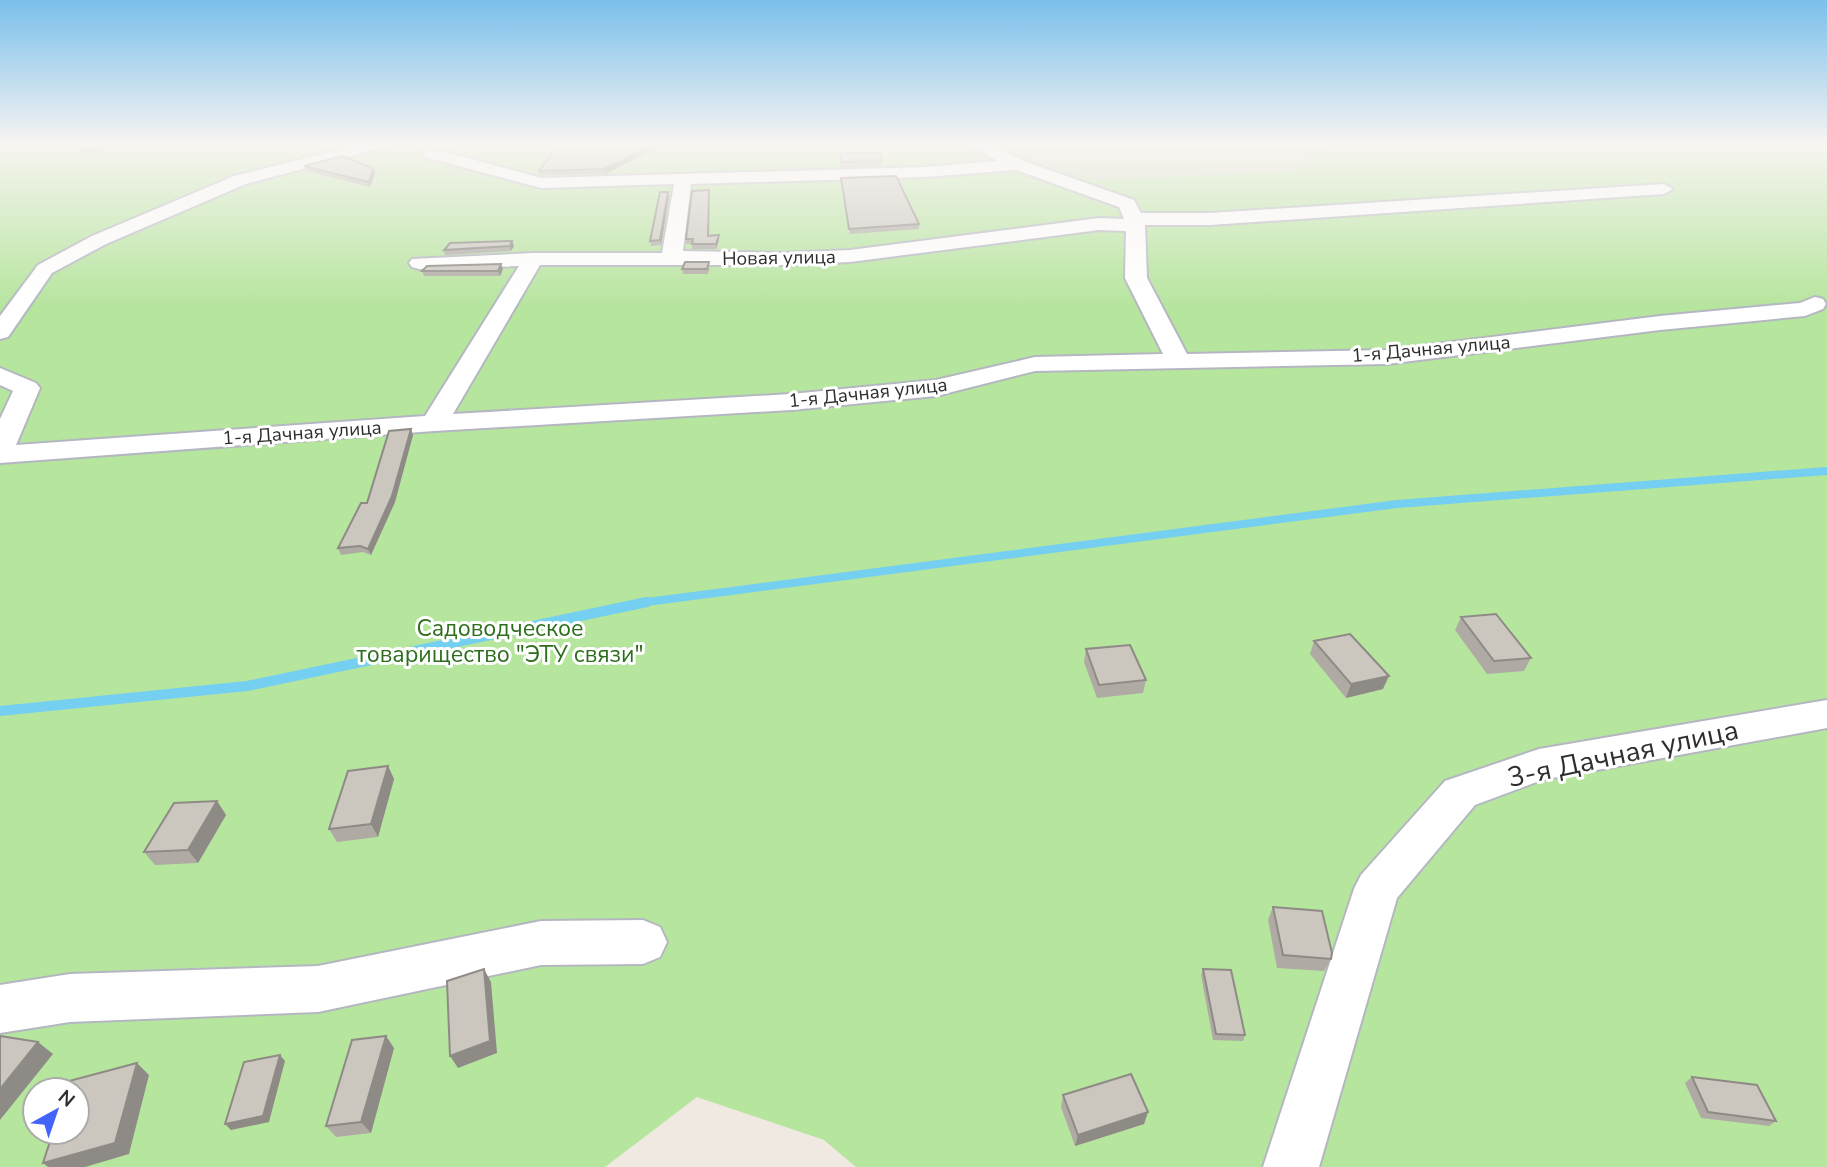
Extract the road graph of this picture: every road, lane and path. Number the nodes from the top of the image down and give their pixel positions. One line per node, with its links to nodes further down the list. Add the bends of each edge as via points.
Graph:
1 (197, 198): 10 (street, via 99,240 45,269)
2 (681, 198): 6 (street)
3 (1116, 198): 5 (street, via 1127,204)
4 (1521, 198): 5 (street, Новая улица)
5 (1136, 222): 6 (street, Новая улица, via 850,256); 11 (street, via 1136,279)
6 (671, 257): 7 (street, Новая улица)
7 (533, 259): 8 (street, Новая улица); 13 (street)
8 (419, 263)
9 (1815, 304): 11 (street, 1-я Дачная улица, via 1805,309 1387,357)
10 (0, 332)
11 (1179, 361): 13 (street, 1-я Дачная улица, via 1035,364 936,388)
12 (0, 376): 14 (street, via 27,388)
13 (434, 423): 14 (street, 1-я Дачная улица)
14 (0, 452)
15 (1827, 714): 18 (street, 3-я Дачная улица, via 1539,765 1460,793 1377,889)
16 (643, 942): 17 (street, via 541,943 318,989 70,998)
17 (0, 1009)
18 (1291, 1167)

